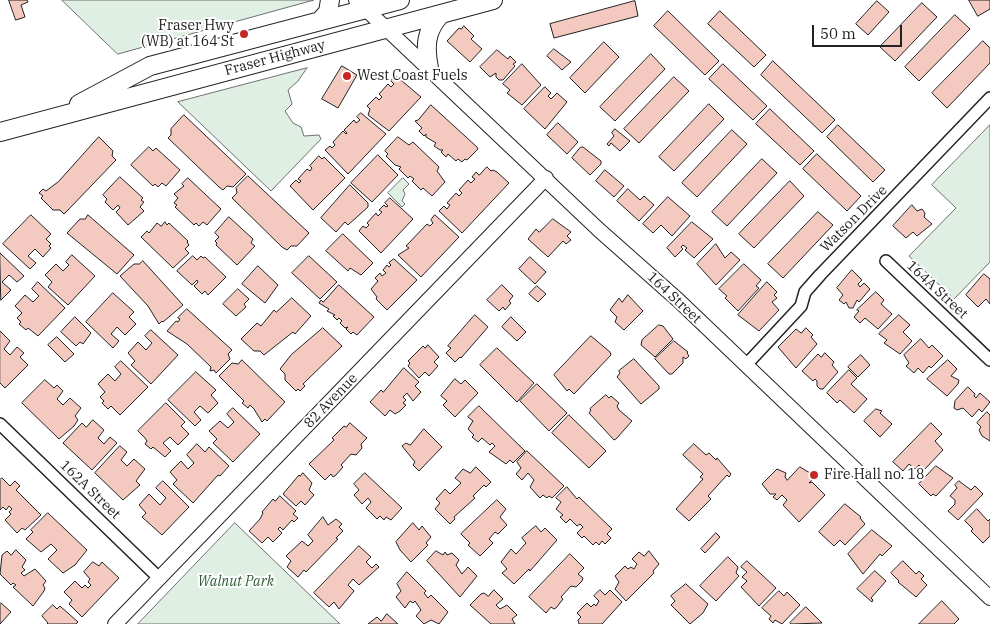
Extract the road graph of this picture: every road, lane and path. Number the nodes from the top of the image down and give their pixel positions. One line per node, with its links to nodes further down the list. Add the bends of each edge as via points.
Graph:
1 (330, 0): 6 (main road, via 328,12)
2 (400, 0): 4 (main road, Fraser Highway)
3 (493, 0): 5 (main road, Fraser Highway)
4 (362, 4): 6 (main road, Fraser Highway); 7 (street, 164 Street)
5 (441, 14): 7 (main road, Fraser Highway); 8 (main road, via 431,25 427,36)
6 (320, 21): 10 (main road, Fraser Highway, via 150,66)
7 (387, 29): 8 (street, 164 Street); 10 (main road, Fraser Highway)
8 (429, 68): 12 (street, 164 Street)
9 (990, 98): 15 (street, Watson Drive, via 807,289 799,309)
10 (57, 117): 11 (main road, Fraser Highway)
11 (0, 132)
12 (546, 178): 15 (street, 164 Street); 17 (street, 82 Avenue)
13 (886, 262): 14 (street, 164A Street)
14 (990, 360)
15 (746, 365): 18 (street, 164 Street)
16 (0, 424): 17 (street, 162A Street)
17 (159, 578): 19 (street, 82 Avenue)
18 (990, 598)
19 (115, 624)

